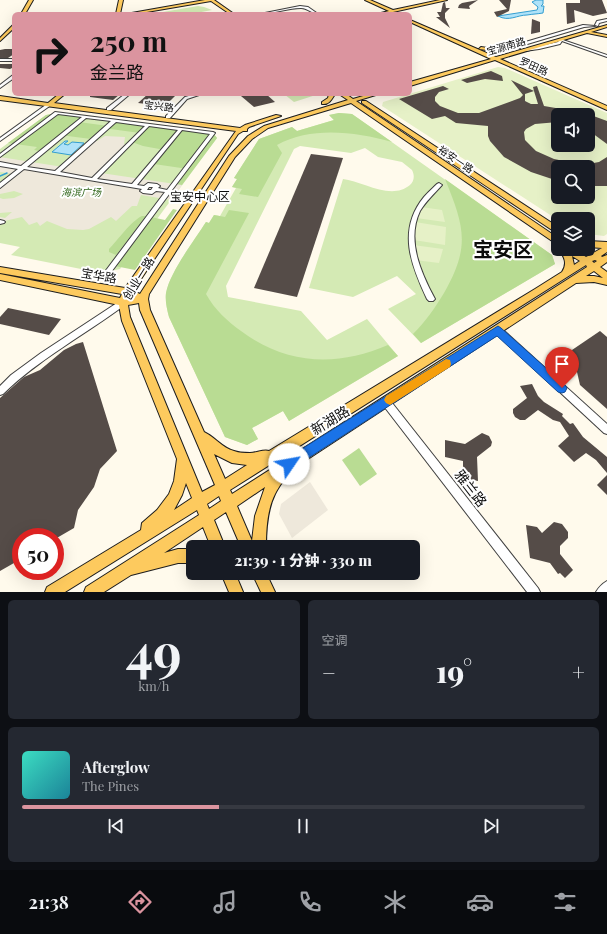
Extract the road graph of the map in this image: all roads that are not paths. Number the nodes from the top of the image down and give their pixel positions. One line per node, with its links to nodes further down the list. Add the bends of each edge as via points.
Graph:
1 (33, 0): 18 (main road)
2 (121, 0): 13 (main road)
3 (125, 0): 21 (main road)
4 (200, 0): 11 (main road)
5 (221, 0): 10 (main road); 12 (main road)
6 (362, 0): 15 (main road)
7 (367, 0): 15 (main road)
8 (445, 0): 16 (main road)
9 (453, 0): 16 (main road)
10 (209, 1): 11 (main road); 12 (main road); 14 (main road)
11 (193, 4): 14 (main road); 17 (main road); 23 (main road)
12 (220, 5): 25 (main road)
13 (120, 7): 19 (main road); 20 (main road)
14 (215, 7): 24 (main road)
15 (380, 7): 16 (main road); 28 (main road); 29 (main road)
16 (409, 8): 30 (main road); 31 (main road)
17 (146, 11): 21 (main road); 22 (main road)
18 (26, 12)
19 (116, 12)
20 (119, 12)
21 (124, 12)
22 (140, 12)
23 (149, 12)
24 (222, 12)
25 (229, 12)
26 (272, 12): 27 (street, via 300,7)
27 (314, 12)
28 (381, 12)
29 (392, 12)
30 (397, 12)
31 (403, 12)
32 (412, 21): 43 (main road, 罗田路)
33 (412, 21): 42 (main road, 罗田路)
34 (607, 21): 35 (main road, 宝源南路)
35 (598, 26): 36 (main road, 宝源南路); 37 (main road, 宝源南路); 39 (main road); 44 (main road, 宝源南路)
36 (607, 27)
37 (582, 33): 39 (main road); 40 (main road, 宝源南路)
38 (7, 35): 41 (main road)
39 (607, 35)
40 (561, 40): 44 (main road, 宝源南路, via 524,50); 46 (street)
41 (0, 42)
42 (469, 47): 45 (main road, 罗田路); 47 (main road, via 477,53)
43 (476, 47): 44 (main road, via 492,50); 45 (main road, 罗田路)
44 (517, 49): 45 (main road, 宝源南路); 51 (main road, via 510,58)
45 (495, 56): 47 (main road, 宝源南路); 50 (main road, 宝源南路); 51 (main road, 罗田路)
46 (607, 56)
47 (474, 59): 52 (main road, 宝源南路)
48 (0, 60): 49 (street)
49 (12, 60)
50 (481, 63): 51 (main road, via 499,62); 54 (main road, 宝源南路)
51 (515, 65): 67 (main road, 罗田路); 69 (main road, 罗田路)
52 (412, 77)
53 (12, 78): 55 (street)
54 (412, 83)
55 (0, 87)
56 (0, 95): 65 (main road, 宝兴路)
57 (54, 96): 65 (main road)
58 (59, 96): 65 (main road)
59 (125, 96): 70 (street)
60 (187, 96): 74 (street)
61 (331, 96): 66 (main road)
62 (351, 96): 66 (main road, 创业一路); 68 (main road, 创业一路); 71 (main road, 裕安一路); 72 (main road, 裕安一路)
63 (378, 96): 71 (main road, via 374,102)
64 (0, 98): 65 (main road, 宝兴路)
65 (48, 103): 70 (main road, 宝兴路); 77 (main road, 宝兴路); 81 (street)
66 (324, 103): 76 (main road, 创业一路)
67 (607, 104)
68 (331, 107): 72 (main road, via 353,108); 76 (main road, 创业一路)
69 (607, 108)
70 (109, 109): 74 (main road, 宝兴路)
71 (379, 112): 94 (main road, 裕安一路)
72 (370, 114): 95 (main road, 裕安一路)
73 (85, 117): 75 (street); 83 (street, via 57,113); 86 (street)
74 (168, 117): 77 (main road, 宝兴路)
75 (115, 120): 78 (street); 87 (street)
76 (272, 121): 77 (main road); 80 (main road, 宝兴路); 84 (main road, 创业一路, via 252,135)
77 (212, 124): 80 (main road, 宝兴路); 82 (main road, via 230,133)
78 (148, 125): 79 (street); 88 (street)
79 (182, 129): 91 (street); 92 (street, via 213,133)
80 (243, 129): 82 (main road, 创业一路); 84 (main road)
81 (0, 140)
82 (229, 144): 114 (main road, 创业一路)
83 (0, 156)
84 (232, 156): 115 (main road, 创业一路, via 150,283)
85 (0, 164): 86 (street)
86 (22, 168): 87 (street); 90 (street)
87 (56, 173): 88 (street)
88 (94, 179): 91 (street)
89 (439, 185): 116 (street, via 420,205 412,226 411,237 414,260)
90 (0, 186)
91 (133, 186): 92 (street, via 157,186 155,189)
92 (169, 191): 93 (street); 107 (street)
93 (177, 193)
94 (551, 226)
95 (551, 239)
96 (595, 244): 97 (main road)
97 (607, 245)
98 (607, 248): 99 (main road, 新湖路)
99 (595, 255)
100 (567, 256): 110 (main road, via 570,262)
101 (578, 256): 103 (main road)
102 (594, 256): 103 (main road, 新湖路); 104 (main road)
103 (585, 261): 105 (main road); 110 (main road, 新湖路)
104 (605, 261): 105 (main road, 新湖路)
105 (593, 267): 108 (main road); 110 (main road, 新湖路)
106 (0, 270): 112 (main road, 宝华路)
107 (107, 273)
108 (607, 276)
109 (0, 277): 113 (main road, 宝华路)
110 (568, 278): 111 (main road); 117 (main road, 新湖路); 118 (main road, 新湖路)
111 (607, 282)
112 (89, 285): 113 (main road, via 92,287 91,291); 114 (main road, 宝华路)
113 (82, 294): 114 (main road, 宝华路)
114 (125, 297): 115 (main road, 宝华路); 120 (street, via 103,317 30,364); 124 (main road, 创业一路, via 123,310 127,321)
115 (143, 299): 123 (main road, 创业一路, via 145,310)
116 (431, 299)
117 (498, 330): 119 (main road, 新湖路); 122 (street)
118 (456, 342): 119 (main road, via 465,345); 125 (main road, 新湖路)
119 (464, 352): 121 (main road, 新湖路)
120 (0, 391)
121 (386, 402): 126 (main road, 新湖路); 145 (street, 雅兰路)
122 (607, 430)
123 (199, 433): 125 (main road, via 221,453 240,459 261,458); 127 (main road, 创业一路)
124 (180, 448): 128 (main road, 创业一路); 134 (main road, via 183,464 181,480 171,503 154,523)
125 (280, 450): 127 (main road, 新湖路)
126 (289, 464): 129 (main road, 新湖路); 133 (main road, via 273,484 264,504)
127 (223, 487): 128 (main road, 新湖路); 129 (main road, 创业一路)
128 (200, 501): 130 (main road, 创业一路); 134 (main road, 新湖路)
129 (229, 502): 130 (main road, 新湖路); 132 (main road, 创业一路)
130 (206, 517): 131 (main road, 创业一路); 136 (main road, 新湖路)
131 (215, 540)
132 (245, 540)
133 (259, 540)
134 (125, 547): 142 (main road, 新湖路)
135 (186, 557): 136 (main road, via 168,558)
136 (123, 571): 143 (main road, 新湖路)
137 (229, 580): 141 (main road)
138 (231, 580): 141 (main road)
139 (263, 580): 144 (main road)
140 (607, 587): 146 (street)
141 (235, 591)
142 (52, 592)
143 (91, 592)
144 (268, 592)
145 (534, 592)
146 (602, 592)

